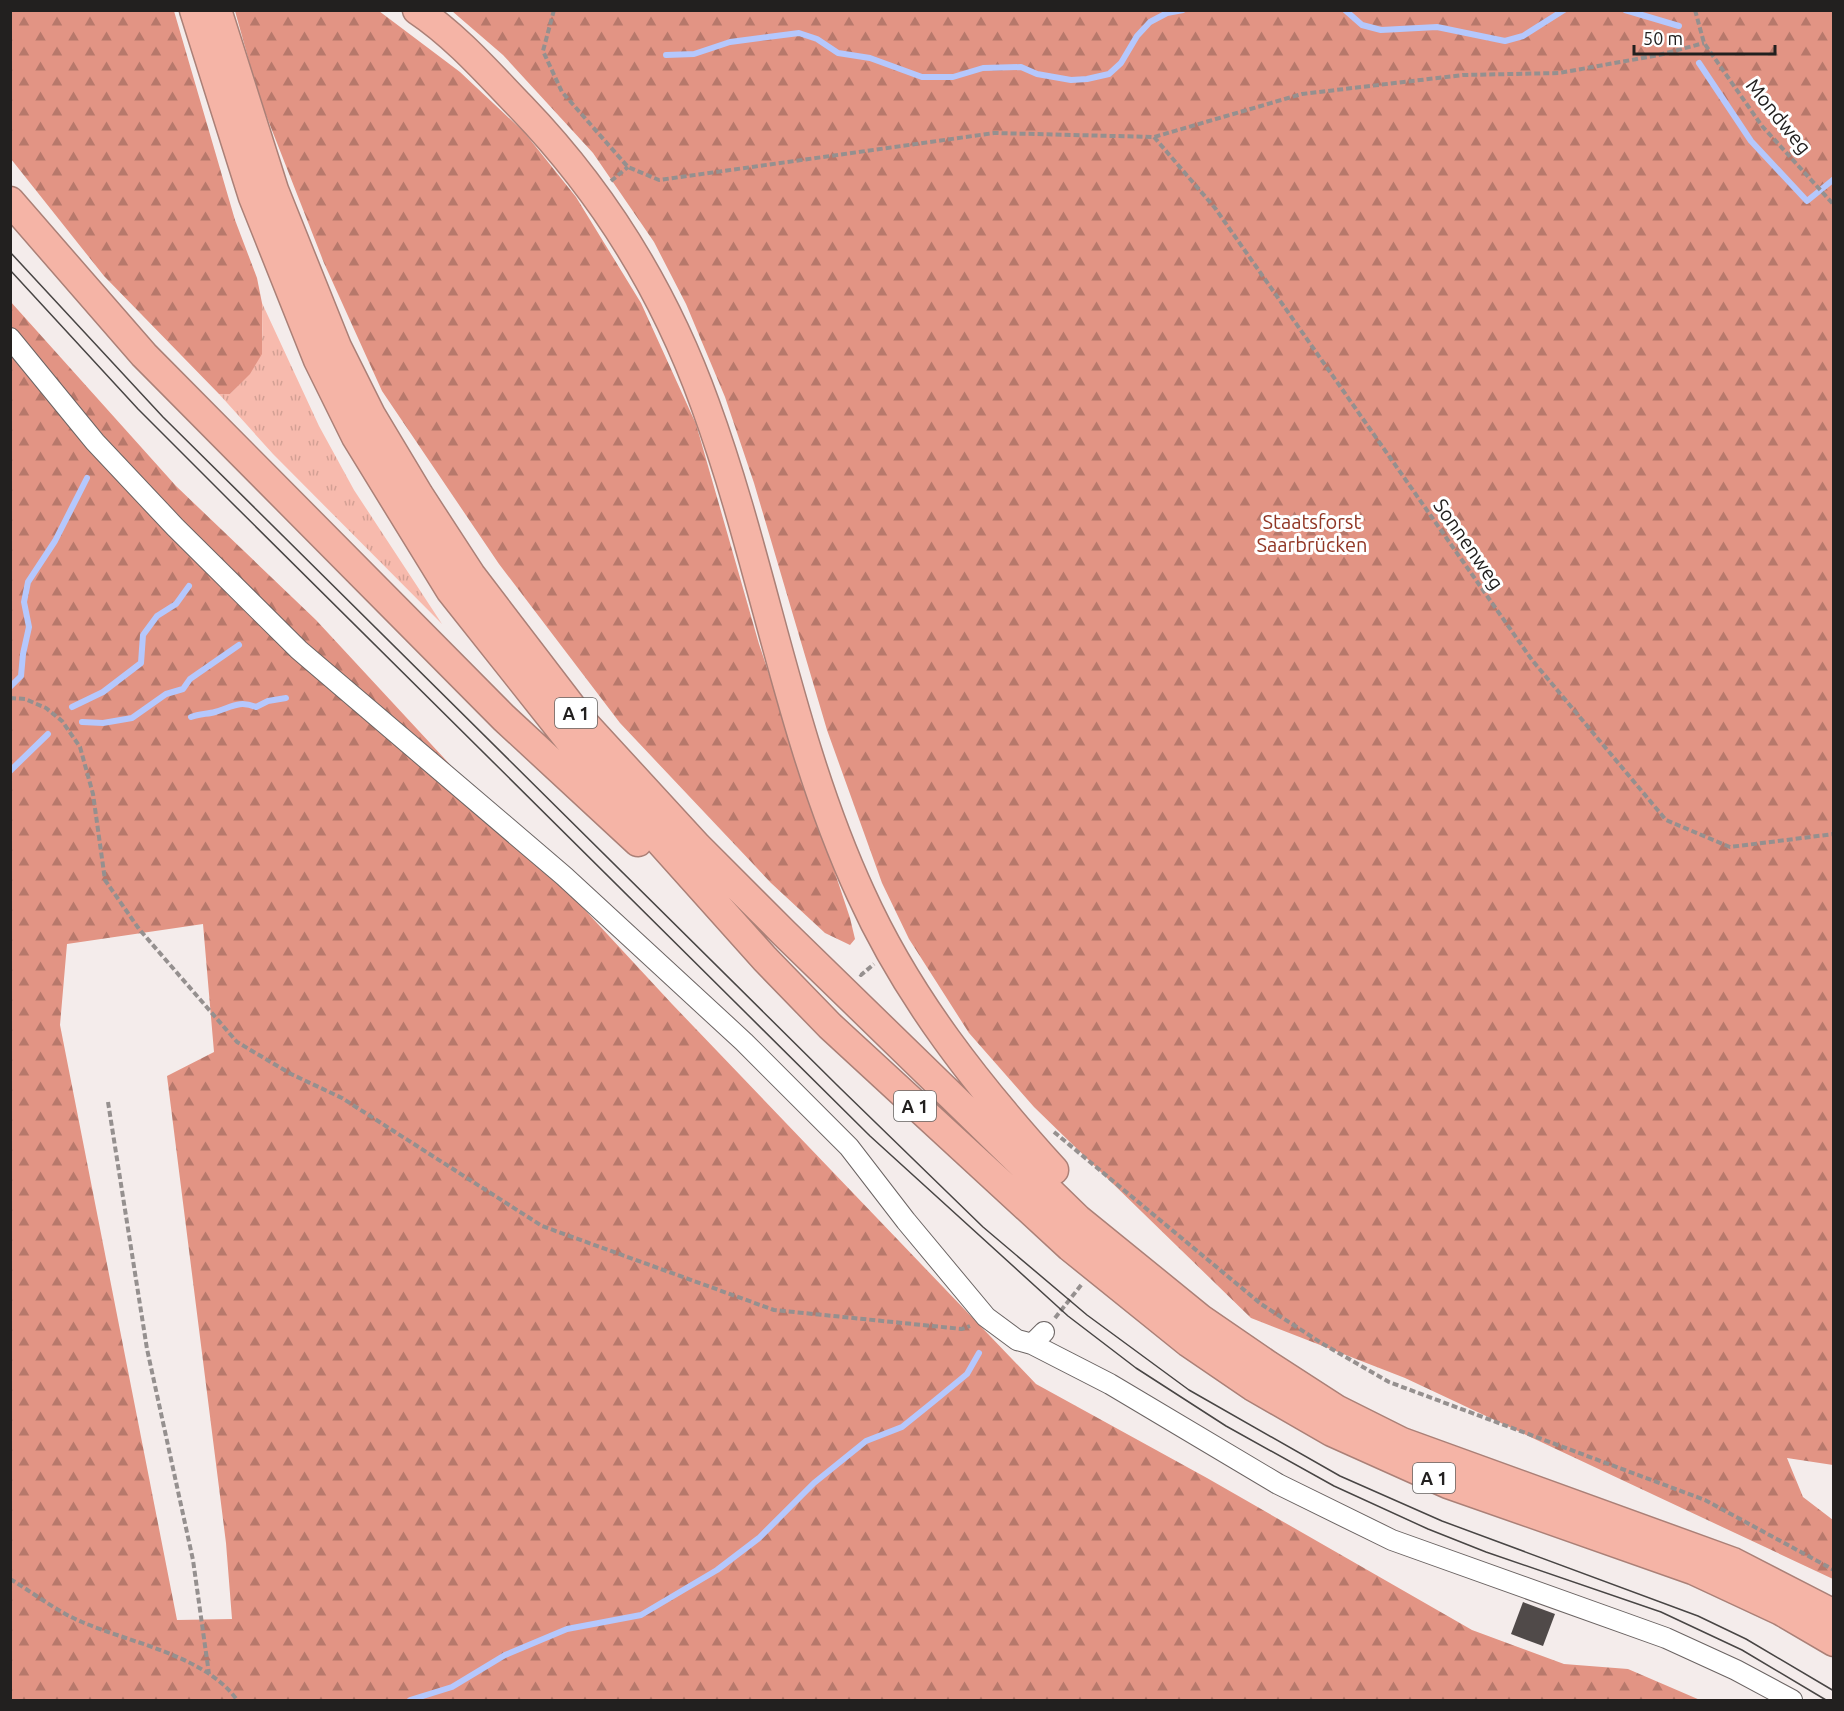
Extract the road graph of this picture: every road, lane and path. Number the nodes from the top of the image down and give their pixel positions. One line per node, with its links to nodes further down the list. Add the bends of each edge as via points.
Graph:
1 (194, 10): 16 (highway, A 1, via 253,197 318,360 356,437 450,590 569,740)
2 (217, 10): 20 (highway, A 1, via 274,189 336,347 377,425 471,576 584,723 697,846 1078,1219)
3 (417, 10): 15 (highway, via 488,72 548,135 636,255 667,312 705,403 733,489 803,737 835,830)
4 (554, 10): 8 (path, via 543,51 562,92)
5 (1695, 10): 6 (path, Mondweg)
6 (1704, 43): 7 (path, via 1659,56 1559,74 1463,75 1302,94); 11 (path, Mondweg, via 1762,126)
7 (1154, 137): 8 (path, via 994,133 659,180); 14 (path, Sonnenweg, via 1215,208 1532,660 1666,820 1730,847)
8 (628, 167): 9 (path)
9 (606, 185)
10 (10, 201): 16 (highway, via 144,355 255,468 504,718)
11 (1833, 205)
12 (10, 338): 22 (lane, via 95,442 299,650 564,876 805,1101 849,1147)
13 (10, 698): 22 (path, via 25,699 46,708 62,721 80,747 93,794 105,880 139,929 237,1042 342,1098 542,1226 774,1310 962,1329)
14 (1833, 834)
15 (888, 951): 17 (path, via 861,975); 20 (highway, via 920,1005 956,1054)
16 (765, 960): 27 (highway, A 1, via 838,1034 1070,1247 1189,1343 1252,1386 1332,1432 1448,1484 1693,1570 1781,1611)
17 (854, 968)
18 (108, 1102): 28 (path, via 147,1349 193,1560)
19 (1048, 1127): 24 (path, via 1261,1304 1389,1382 1705,1500)
20 (1143, 1271): 26 (highway, A 1, via 1201,1319 1336,1409 1402,1442 1733,1562)
21 (1082, 1284): 23 (path)
22 (986, 1317): 23 (lane, via 1017,1340)
23 (1038, 1338): 30 (lane, via 1278,1484 1392,1540 1666,1638)
24 (1833, 1570)
25 (10, 1579): 28 (path, via 80,1621)
26 (1833, 1614)
27 (1833, 1642)
28 (209, 1674): 29 (path, via 226,1684)
29 (237, 1701)
30 (1792, 1701)

